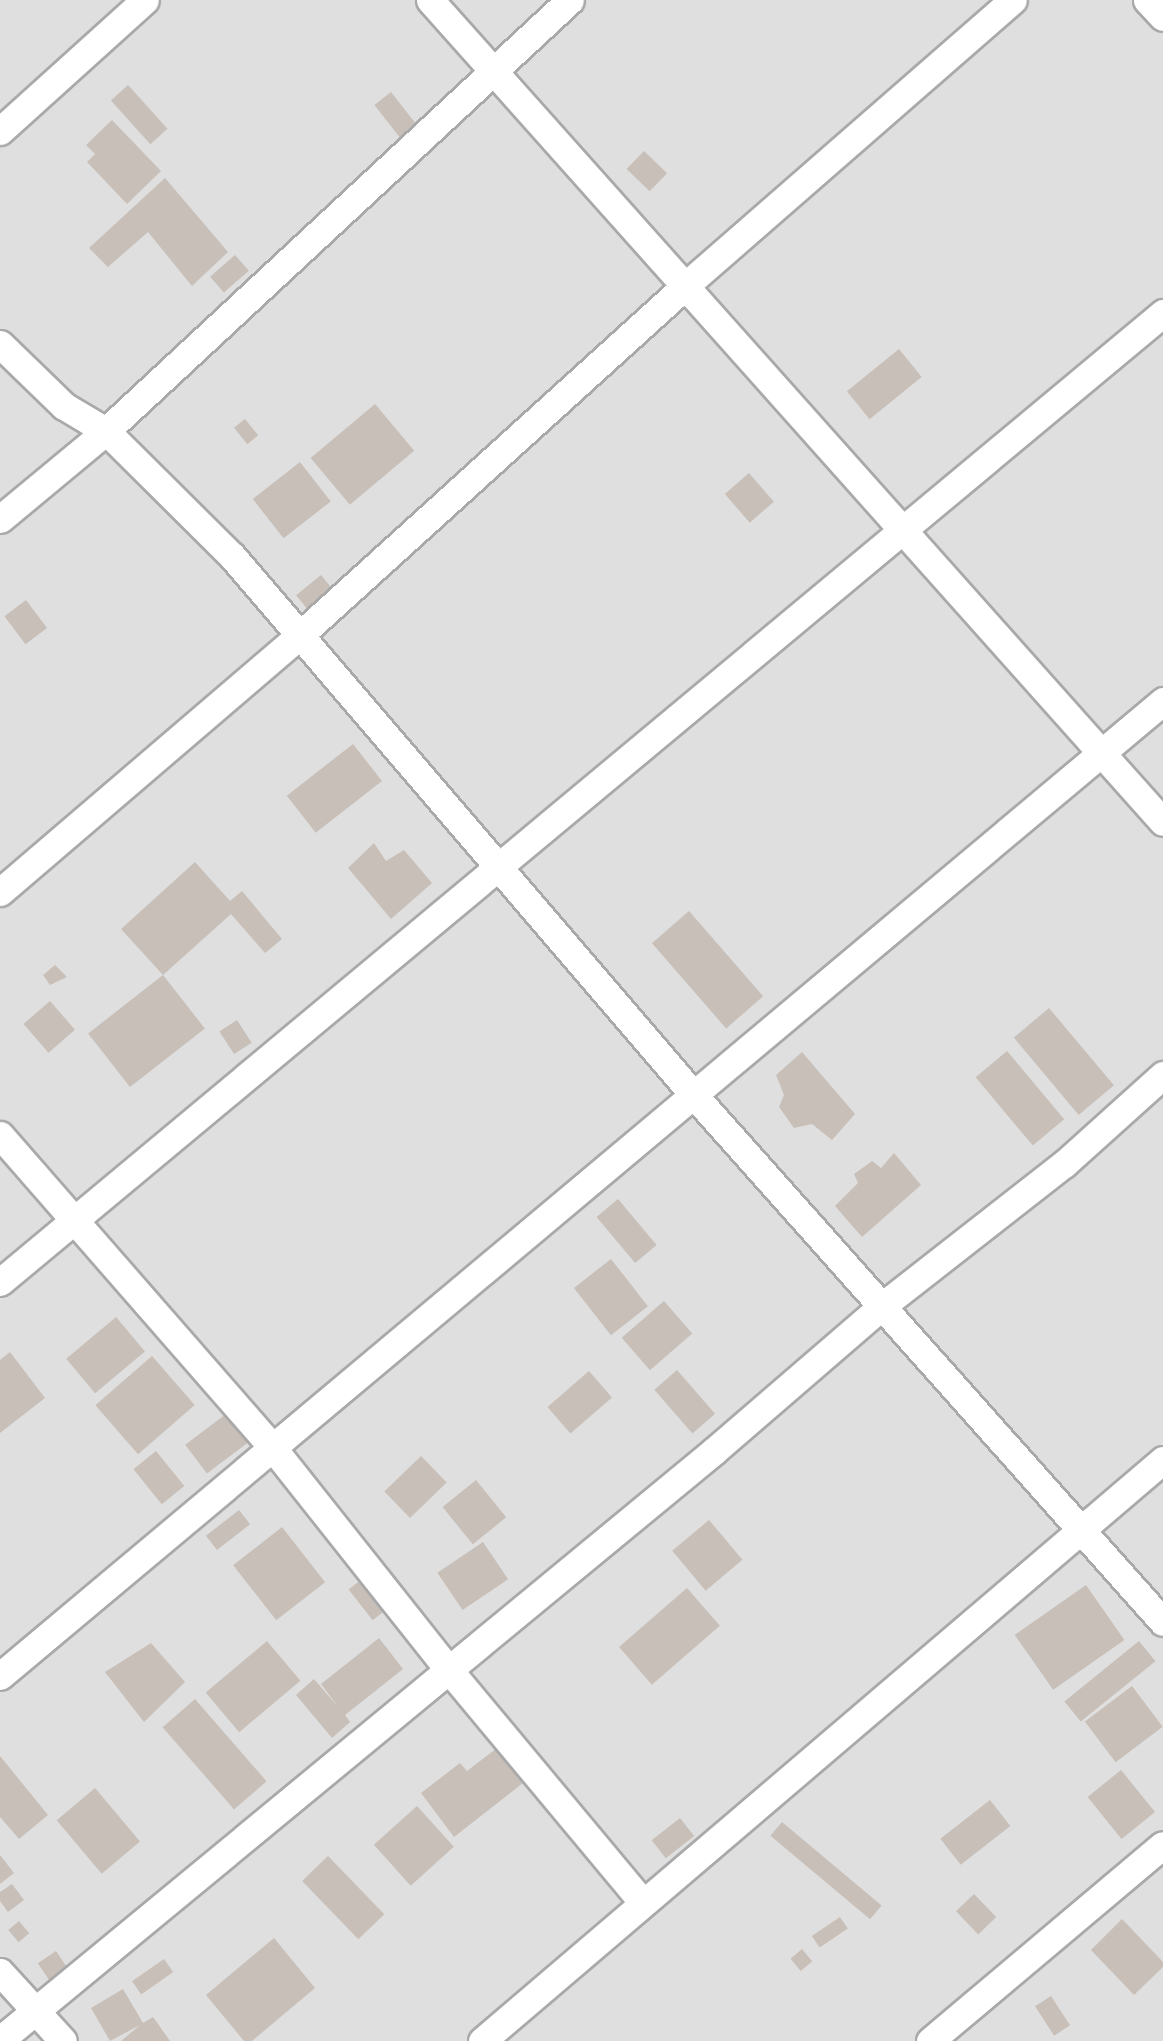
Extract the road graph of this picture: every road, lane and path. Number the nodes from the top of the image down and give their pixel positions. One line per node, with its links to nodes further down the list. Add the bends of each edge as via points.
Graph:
1 (145, 0): 8 (street)
2 (430, 0): 7 (street)
3 (570, 0): 7 (street)
4 (1013, 0): 9 (street)
5 (1147, 0): 6 (street)
6 (1163, 17)
7 (494, 73): 9 (street); 12 (street)
8 (0, 131)
9 (685, 286): 14 (street); 15 (street)
10 (1163, 313): 14 (street)
11 (0, 344): 12 (street, via 64,406)
12 (106, 431): 13 (street); 15 (street, via 232,556)
13 (0, 519)
14 (902, 530): 17 (street); 19 (street)
15 (300, 635): 19 (street); 20 (street)
16 (1163, 701): 17 (street)
17 (1101, 752): 18 (street); 22 (street)
18 (1163, 822)
19 (496, 867): 22 (street); 24 (street)
20 (0, 892)
21 (1163, 1075): 26 (street, via 1064,1164)
22 (692, 1093): 26 (street); 27 (street)
23 (0, 1135): 24 (street)
24 (74, 1220): 25 (street); 27 (street)
25 (0, 1282)
26 (882, 1306): 29 (street); 31 (street)
27 (272, 1447): 31 (street); 32 (street)
28 (1163, 1460): 29 (street)
29 (1080, 1530): 30 (street); 34 (street)
30 (1163, 1622)
31 (449, 1670): 34 (street); 36 (street)
32 (0, 1676)
33 (1163, 1845): 40 (street)
34 (643, 1903): 39 (street)
35 (0, 1972): 36 (street)
36 (37, 2012): 37 (street); 38 (street)
37 (0, 2040)
38 (63, 2041)
39 (482, 2041)
40 (930, 2041)

